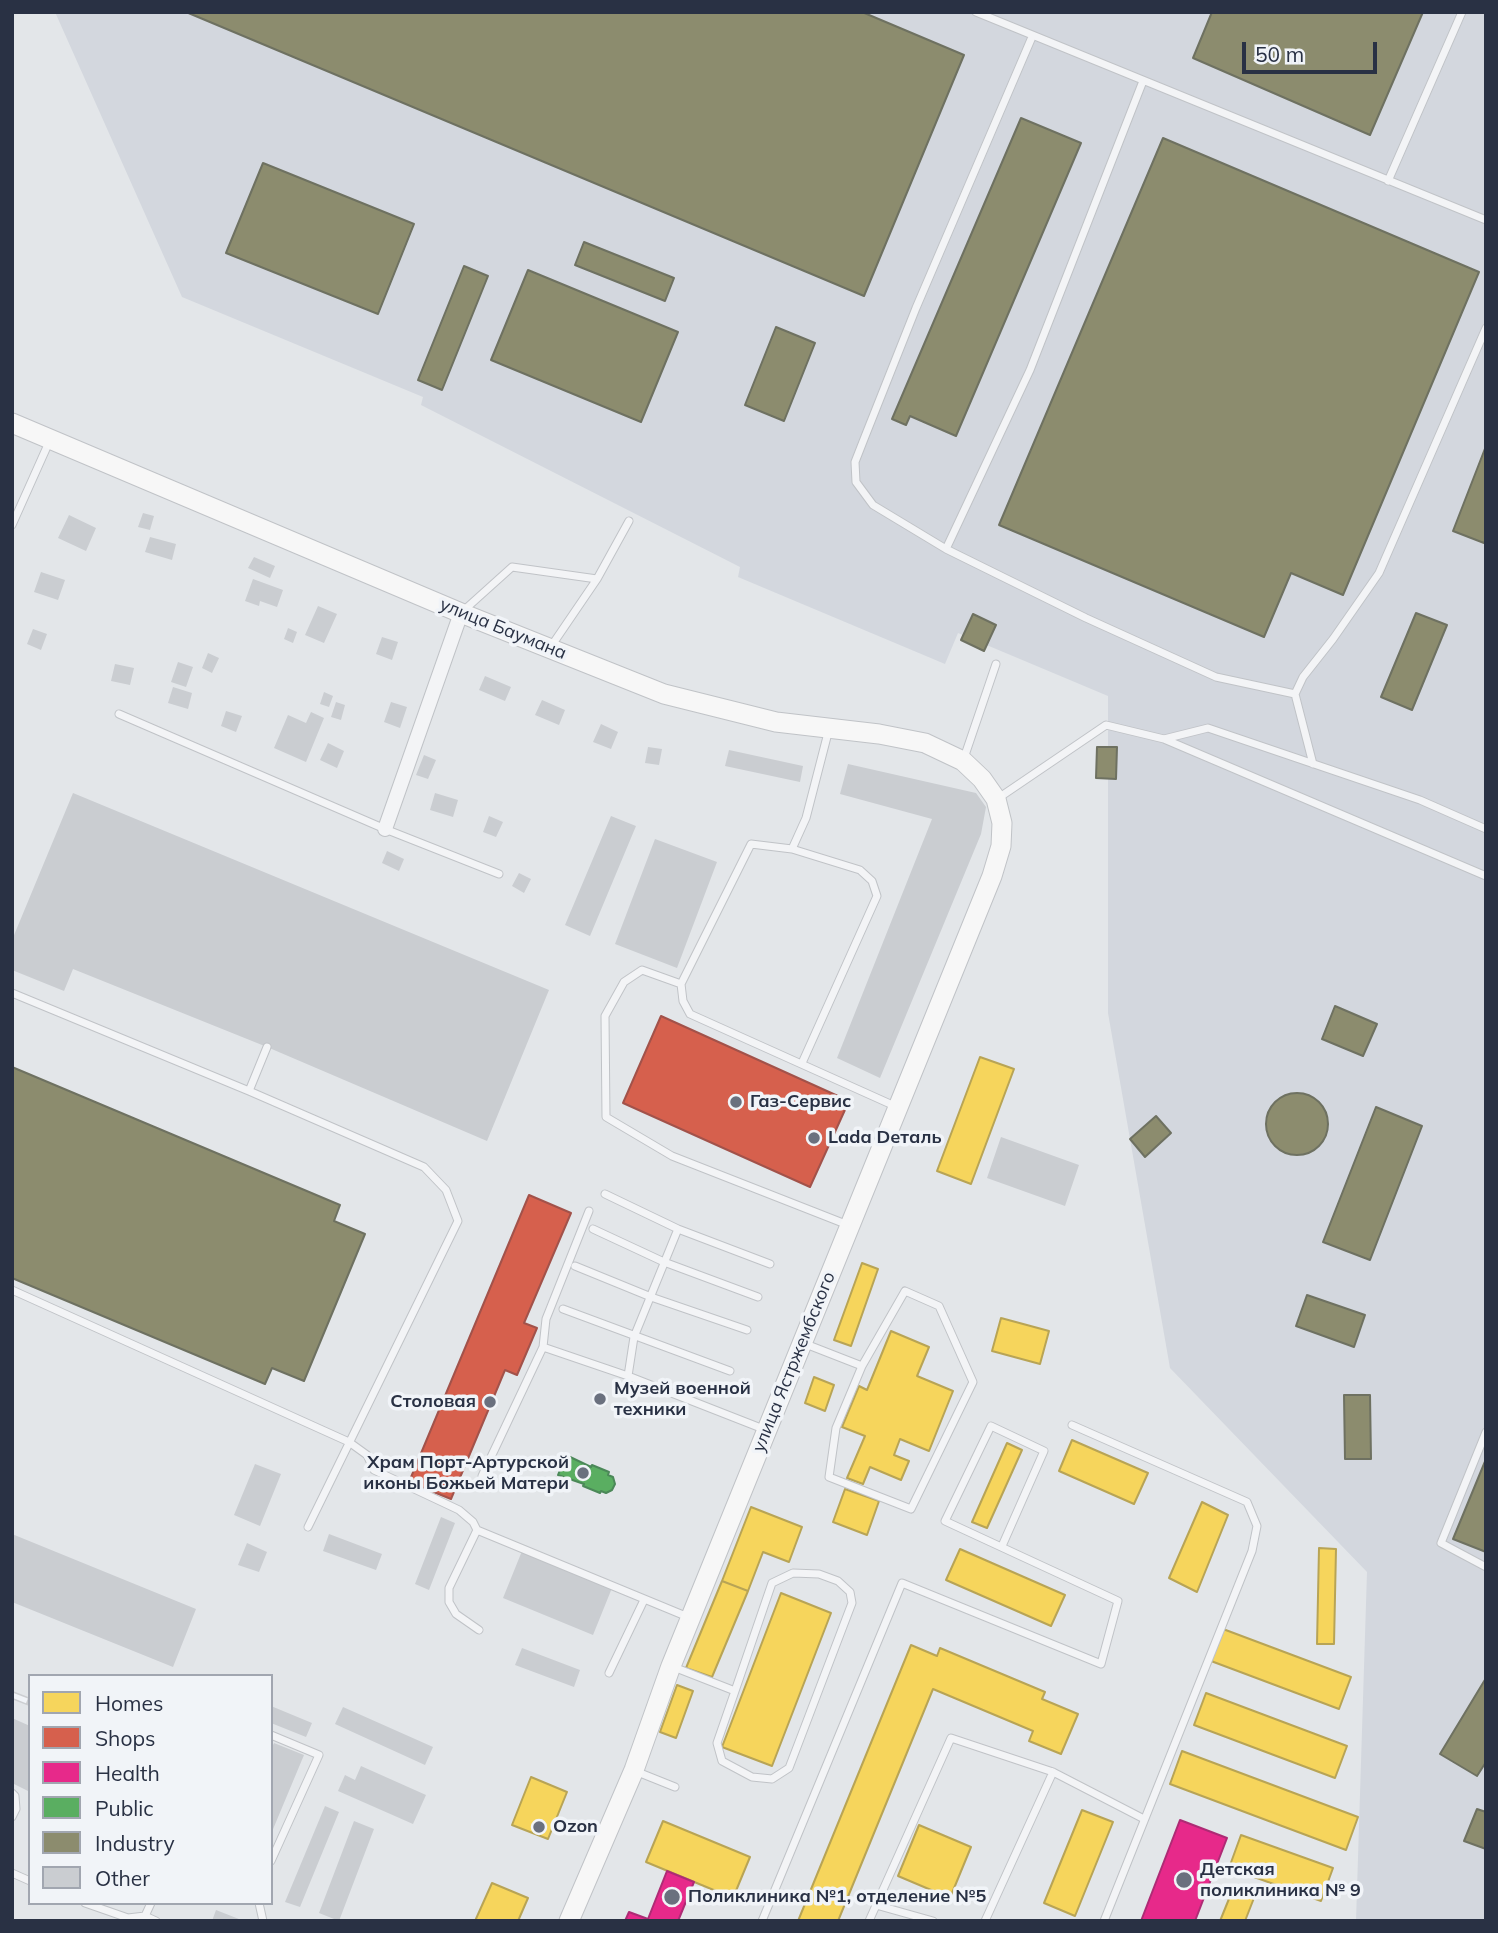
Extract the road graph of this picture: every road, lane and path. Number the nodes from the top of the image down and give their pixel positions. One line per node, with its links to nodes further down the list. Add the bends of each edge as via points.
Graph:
1 (976, 12): 3 (lane)
2 (1462, 12): 5 (lane)
3 (1032, 37): 4 (lane); 12 (lane, via 855,462 856,482 873,505)
4 (1143, 81): 5 (lane); 12 (lane, via 1030,370)
5 (1388, 181): 6 (lane)
6 (1486, 220)
7 (1486, 328): 17 (lane, via 1379,573)
8 (12, 423): 9 (main road, улица Баумана)
9 (50, 439): 11 (lane); 14 (main road, улица Баумана)
10 (629, 521): 13 (lane)
11 (12, 525)
12 (946, 549): 17 (lane, via 1216,677)
13 (597, 579): 14 (lane, via 512,567); 15 (lane)
14 (461, 613): 15 (main road, улица Баумана); 24 (street)
15 (550, 648): 19 (main road, улица Баумана, via 664,694 776,722)
16 (996, 664): 21 (lane)
17 (1295, 694): 22 (lane)
18 (119, 713): 24 (lane)
19 (830, 728): 21 (main road, улица Баумана, via 925,743); 26 (lane, via 806,818)
20 (1164, 739): 22 (lane, via 1208,729); 23 (lane, via 1106,725); 28 (lane)
21 (963, 761): 23 (main road, улица Баумана)
22 (1313, 764): 25 (lane, via 1420,800)
23 (996, 799): 34 (main road, улица Ястржембского, via 1001,846 992,876)
24 (385, 829): 27 (lane)
25 (1486, 829)
26 (792, 849): 29 (lane, via 751,844); 32 (lane, via 860,870 872,881 877,896)
27 (499, 874)
28 (1486, 876)
29 (681, 984): 32 (lane, via 690,1014); 37 (lane, via 642,970 624,982 605,1016 606,1117 672,1156)
30 (12, 993): 33 (lane)
31 (267, 1047): 33 (lane)
32 (802, 1063): 34 (lane)
33 (249, 1091): 57 (lane, via 424,1167 446,1190 458,1222)
34 (898, 1107): 37 (main road, улица Ястржембского)
35 (605, 1195): 39 (lane)
36 (589, 1211): 50 (lane, via 546,1320)
37 (850, 1225): 49 (main road, улица Ястржембского)
38 (593, 1228): 40 (lane)
39 (678, 1229): 40 (lane); 41 (lane)
40 (664, 1262): 44 (lane); 45 (lane)
41 (770, 1264)
42 (575, 1266): 44 (lane)
43 (12, 1290): 57 (lane)
44 (651, 1297): 47 (lane); 48 (lane)
45 (758, 1297)
46 (563, 1310): 48 (lane)
47 (747, 1330)
48 (634, 1337): 52 (lane); 53 (lane)
49 (802, 1342): 51 (lane); 55 (main road, улица Ястржембского)
50 (543, 1347): 53 (lane); 58 (lane)
51 (862, 1366): 51 (lane, via 836,1428 829,1477 911,1509 974,1382 939,1306 905,1290)
52 (730, 1371)
53 (628, 1376): 55 (lane)
54 (1072, 1425): 75 (lane, via 1247,1502 1257,1526 1252,1551)
55 (766, 1430): 64 (main road, улица Ястржембского)
56 (1486, 1432): 62 (lane, via 1441,1543)
57 (349, 1442): 59 (lane); 60 (lane, via 367,1454 373,1470 459,1510)
58 (482, 1476)
59 (309, 1527)
60 (477, 1530): 63 (lane); 65 (lane, via 449,1588 449,1602 456,1614)
61 (1002, 1546): 61 (lane, via 1044,1451 991,1426 945,1521); 85 (lane, via 1118,1601 1101,1664 902,1583)
62 (1486, 1567)
63 (643, 1600): 64 (lane); 67 (lane)
64 (691, 1618): 66 (main road, улица Ястржембского)
65 (479, 1630)
66 (671, 1666): 68 (lane); 70 (main road, улица Ястржембского)
67 (609, 1673)
68 (735, 1691): 68 (lane, via 717,1742 722,1761 752,1777 772,1779 789,1768 852,1604 850,1592 819,1574 793,1573 772,1583)
69 (273, 1736): 76 (lane, via 319,1755)
70 (634, 1770): 72 (lane); 84 (main road, улица Ястржембского)
71 (1053, 1772): 75 (lane); 81 (lane, via 951,1738); 88 (lane)
72 (675, 1787)
73 (12, 1793): 74 (lane, via 16,1809)
74 (12, 1817)
75 (1144, 1819): 89 (lane)
76 (273, 1857)
77 (12, 1873): 78 (lane)
78 (28, 1880)
79 (91, 1905): 82 (lane, via 128,1918)
80 (149, 1905): 82 (lane)
81 (876, 1905): 86 (lane); 87 (lane)
82 (145, 1916): 83 (lane)
83 (156, 1921)
84 (569, 1921)
85 (762, 1921)
86 (869, 1921)
87 (933, 1921)
88 (985, 1921)
89 (1104, 1921)

